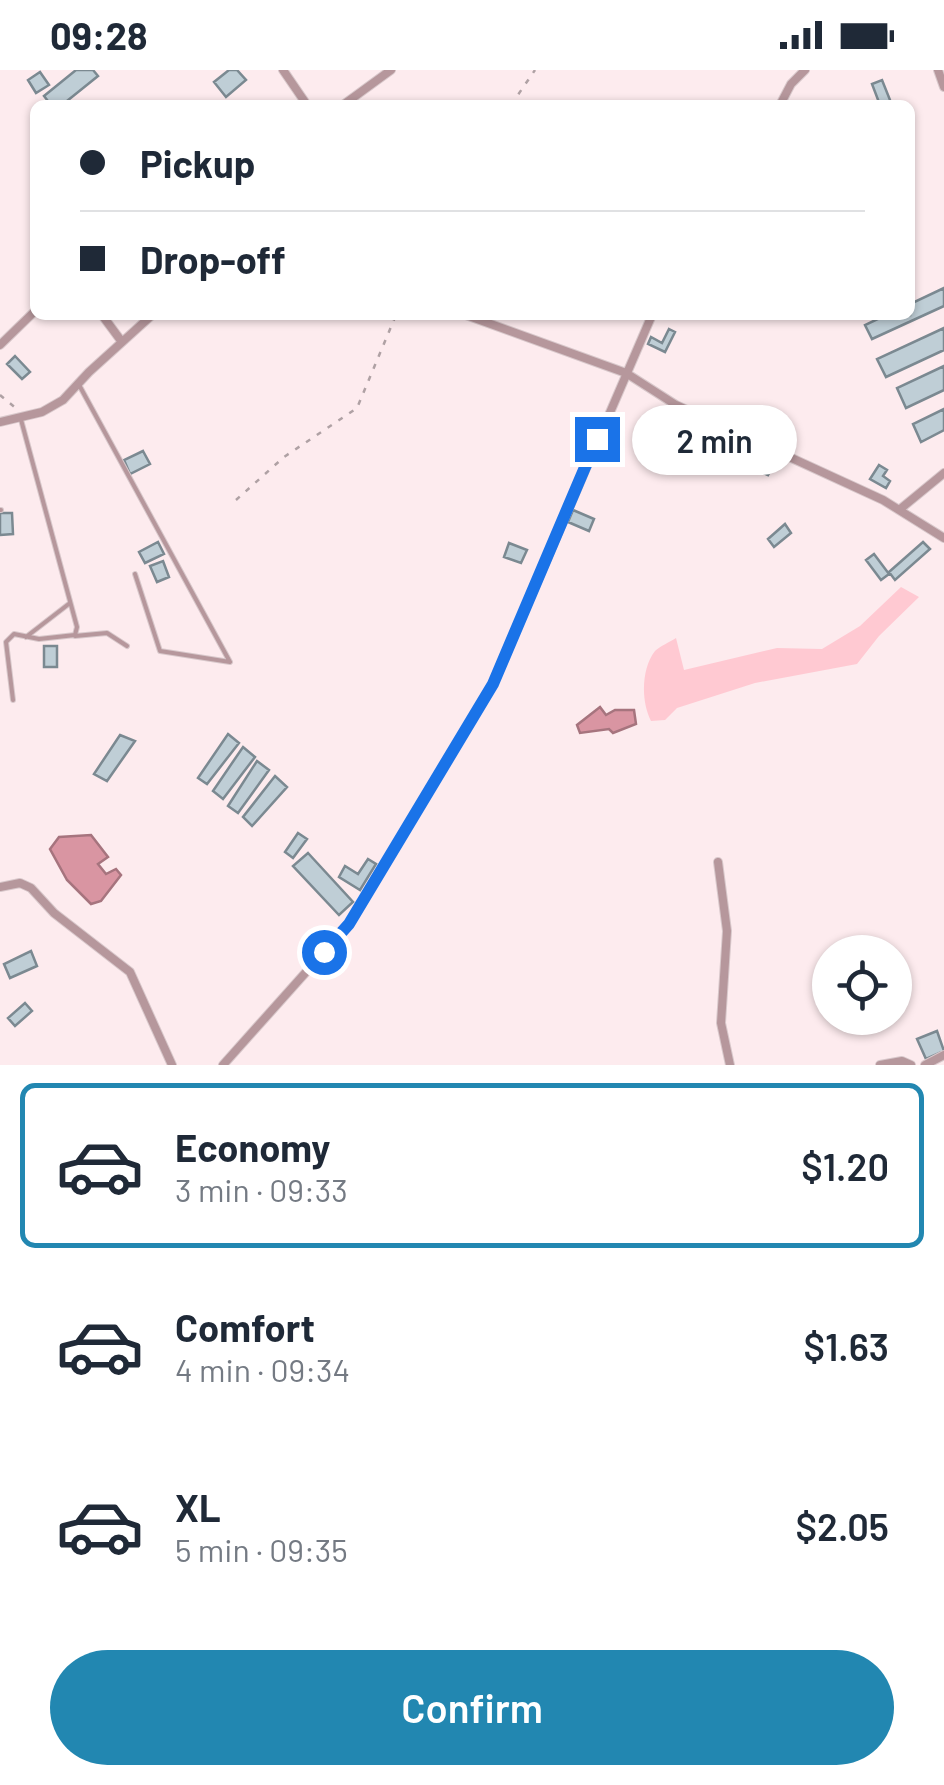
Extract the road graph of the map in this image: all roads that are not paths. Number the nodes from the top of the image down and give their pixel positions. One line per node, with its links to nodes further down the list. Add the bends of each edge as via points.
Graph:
1 (283, 70): 6 (street)
2 (391, 70): 7 (street)
3 (805, 70): 8 (street)
4 (938, 70): 5 (street)
5 (944, 88)
6 (304, 100)
7 (349, 100)
8 (784, 100)
9 (30, 316): 15 (street)
10 (106, 320): 14 (street)
11 (146, 320): 14 (street)
12 (480, 320): 16 (street)
13 (650, 320): 16 (street)
14 (122, 342): 17 (street)
15 (0, 345)
16 (626, 373): 21 (street, via 676,405); 33 (street, via 493,684 349,924)
17 (78, 383): 18 (street, via 63,400); 23 (lane, via 230,662 160,651)
18 (24, 416): 19 (street); 24 (lane)
19 (0, 422)
20 (944, 473): 21 (street)
21 (899, 510): 22 (street)
22 (944, 538)
23 (135, 574)
24 (70, 603): 25 (lane, via 77,627); 26 (lane)
25 (71, 636): 26 (lane); 27 (lane, via 107,633)
26 (26, 637): 28 (lane, via 14,634 6,642)
27 (127, 646)
28 (12, 700)
29 (718, 862): 34 (street, via 726,931 721,1023)
30 (0, 888): 32 (street, via 31,888 130,972)
31 (944, 1055): 37 (street)
32 (172, 1065)
33 (223, 1065)
34 (730, 1065)
35 (880, 1065): 36 (street)
36 (911, 1065)
37 (925, 1065)

